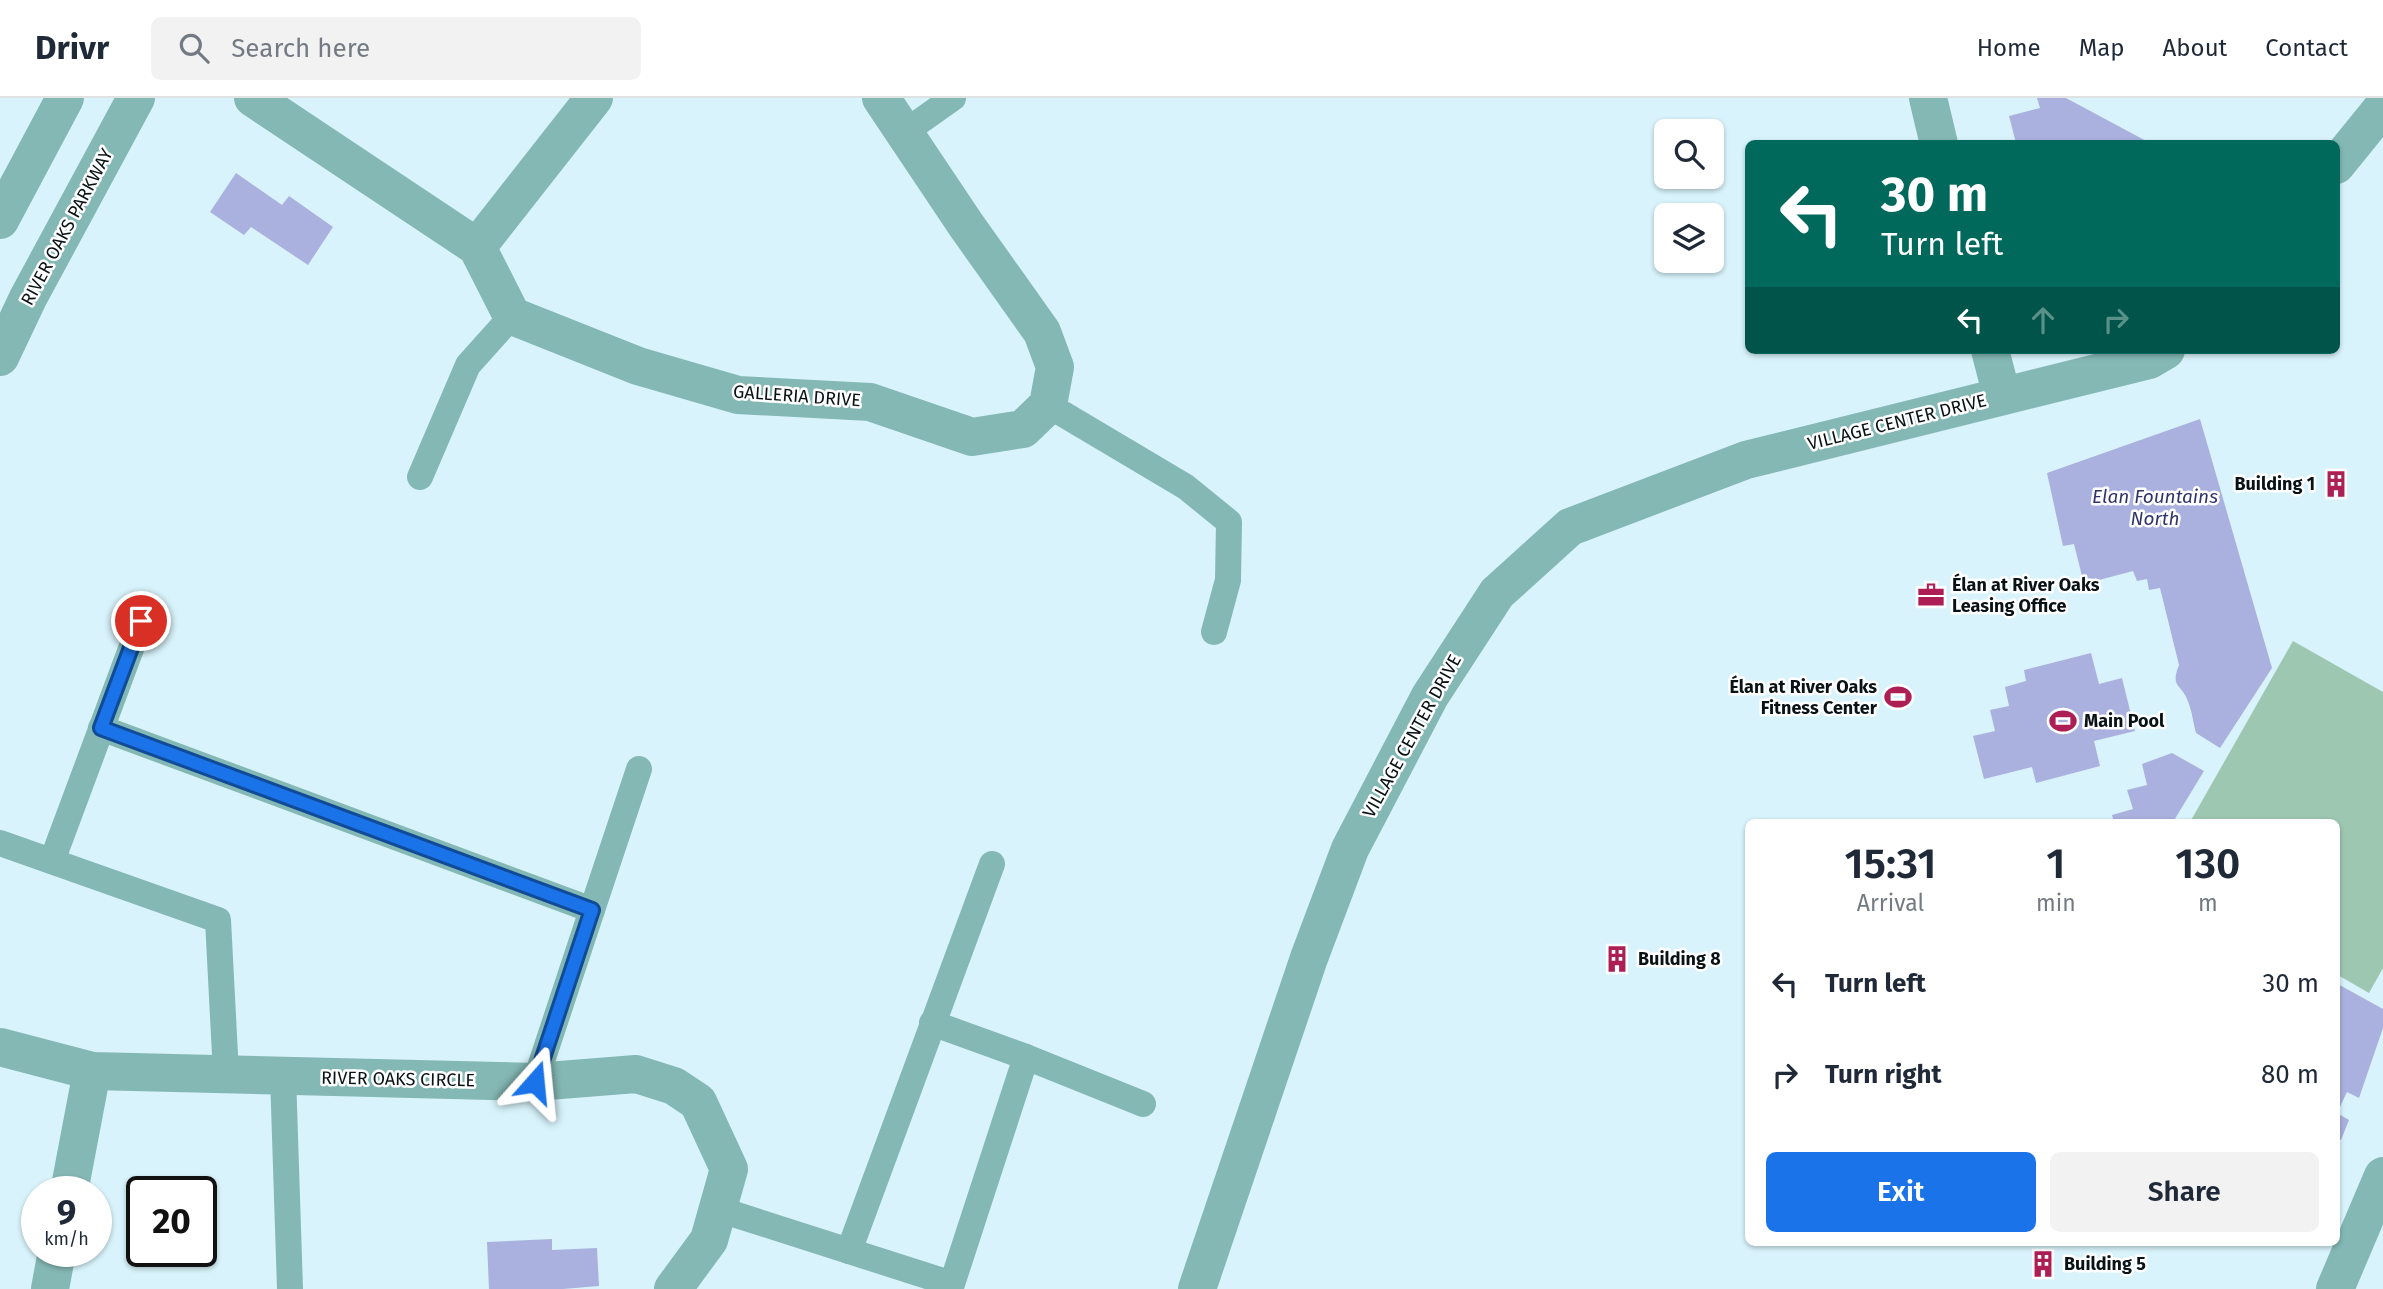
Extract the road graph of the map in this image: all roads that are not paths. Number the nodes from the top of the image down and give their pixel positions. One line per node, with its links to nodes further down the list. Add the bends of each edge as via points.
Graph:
1 (65, 98): 12 (street)
2 (136, 98): 17 (street, RIVER OAKS PARKWAY)
3 (253, 98): 13 (street)
4 (594, 98): 13 (street)
5 (881, 98): 9 (street)
6 (953, 98): 9 (lane)
7 (1928, 98): 10 (street)
8 (2383, 107): 11 (street)
9 (905, 132): 19 (street, via 1042,332 1055,367)
10 (1938, 140)
11 (2340, 160)
12 (0, 220)
13 (477, 247): 14 (street)
14 (512, 317): 19 (street, GALLERIA DRIVE, via 638,366 738,395 870,402 972,437 1023,429); 20 (lane, via 468,365)
15 (1991, 354): 18 (street)
16 (2159, 354): 18 (street, VILLAGE CENTER DRIVE)
17 (0, 357)
18 (2002, 396): 45 (street, VILLAGE CENTER DRIVE, via 1746,460 1570,527 1497,593 1430,696 1350,849)
19 (1048, 405): 22 (lane, via 1186,487 1228,522 1228,580)
20 (420, 477)
21 (141, 621): 23 (lane)
22 (1214, 632)
23 (101, 728): 26 (lane); 28 (lane)
24 (639, 769): 28 (lane)
25 (0, 842): 26 (lane)
26 (52, 861): 33 (lane, via 218,920)
27 (992, 863): 29 (lane)
28 (592, 910): 35 (lane)
29 (932, 1023): 31 (lane); 40 (lane)
30 (0, 1047): 32 (street, RIVER OAKS CIRCLE)
31 (1026, 1057): 36 (lane); 40 (lane, via 953,1283)
32 (92, 1071): 33 (street, RIVER OAKS CIRCLE); 37 (street)
33 (226, 1074): 34 (street, RIVER OAKS CIRCLE)
34 (283, 1076): 35 (street, RIVER OAKS CIRCLE); 43 (lane)
35 (535, 1082): 39 (street, RIVER OAKS CIRCLE, via 636,1074 674,1086 698,1102 729,1168)
36 (1143, 1104)
37 (71, 1176)
38 (2383, 1176): 46 (street)
39 (718, 1209): 40 (lane); 44 (street, RIVER OAKS CIRCLE, via 709,1240)
40 (849, 1251)
41 (54, 1267): 42 (street)
42 (50, 1289)
43 (290, 1289)
44 (673, 1289)
45 (1197, 1289)
46 (2335, 1289)

